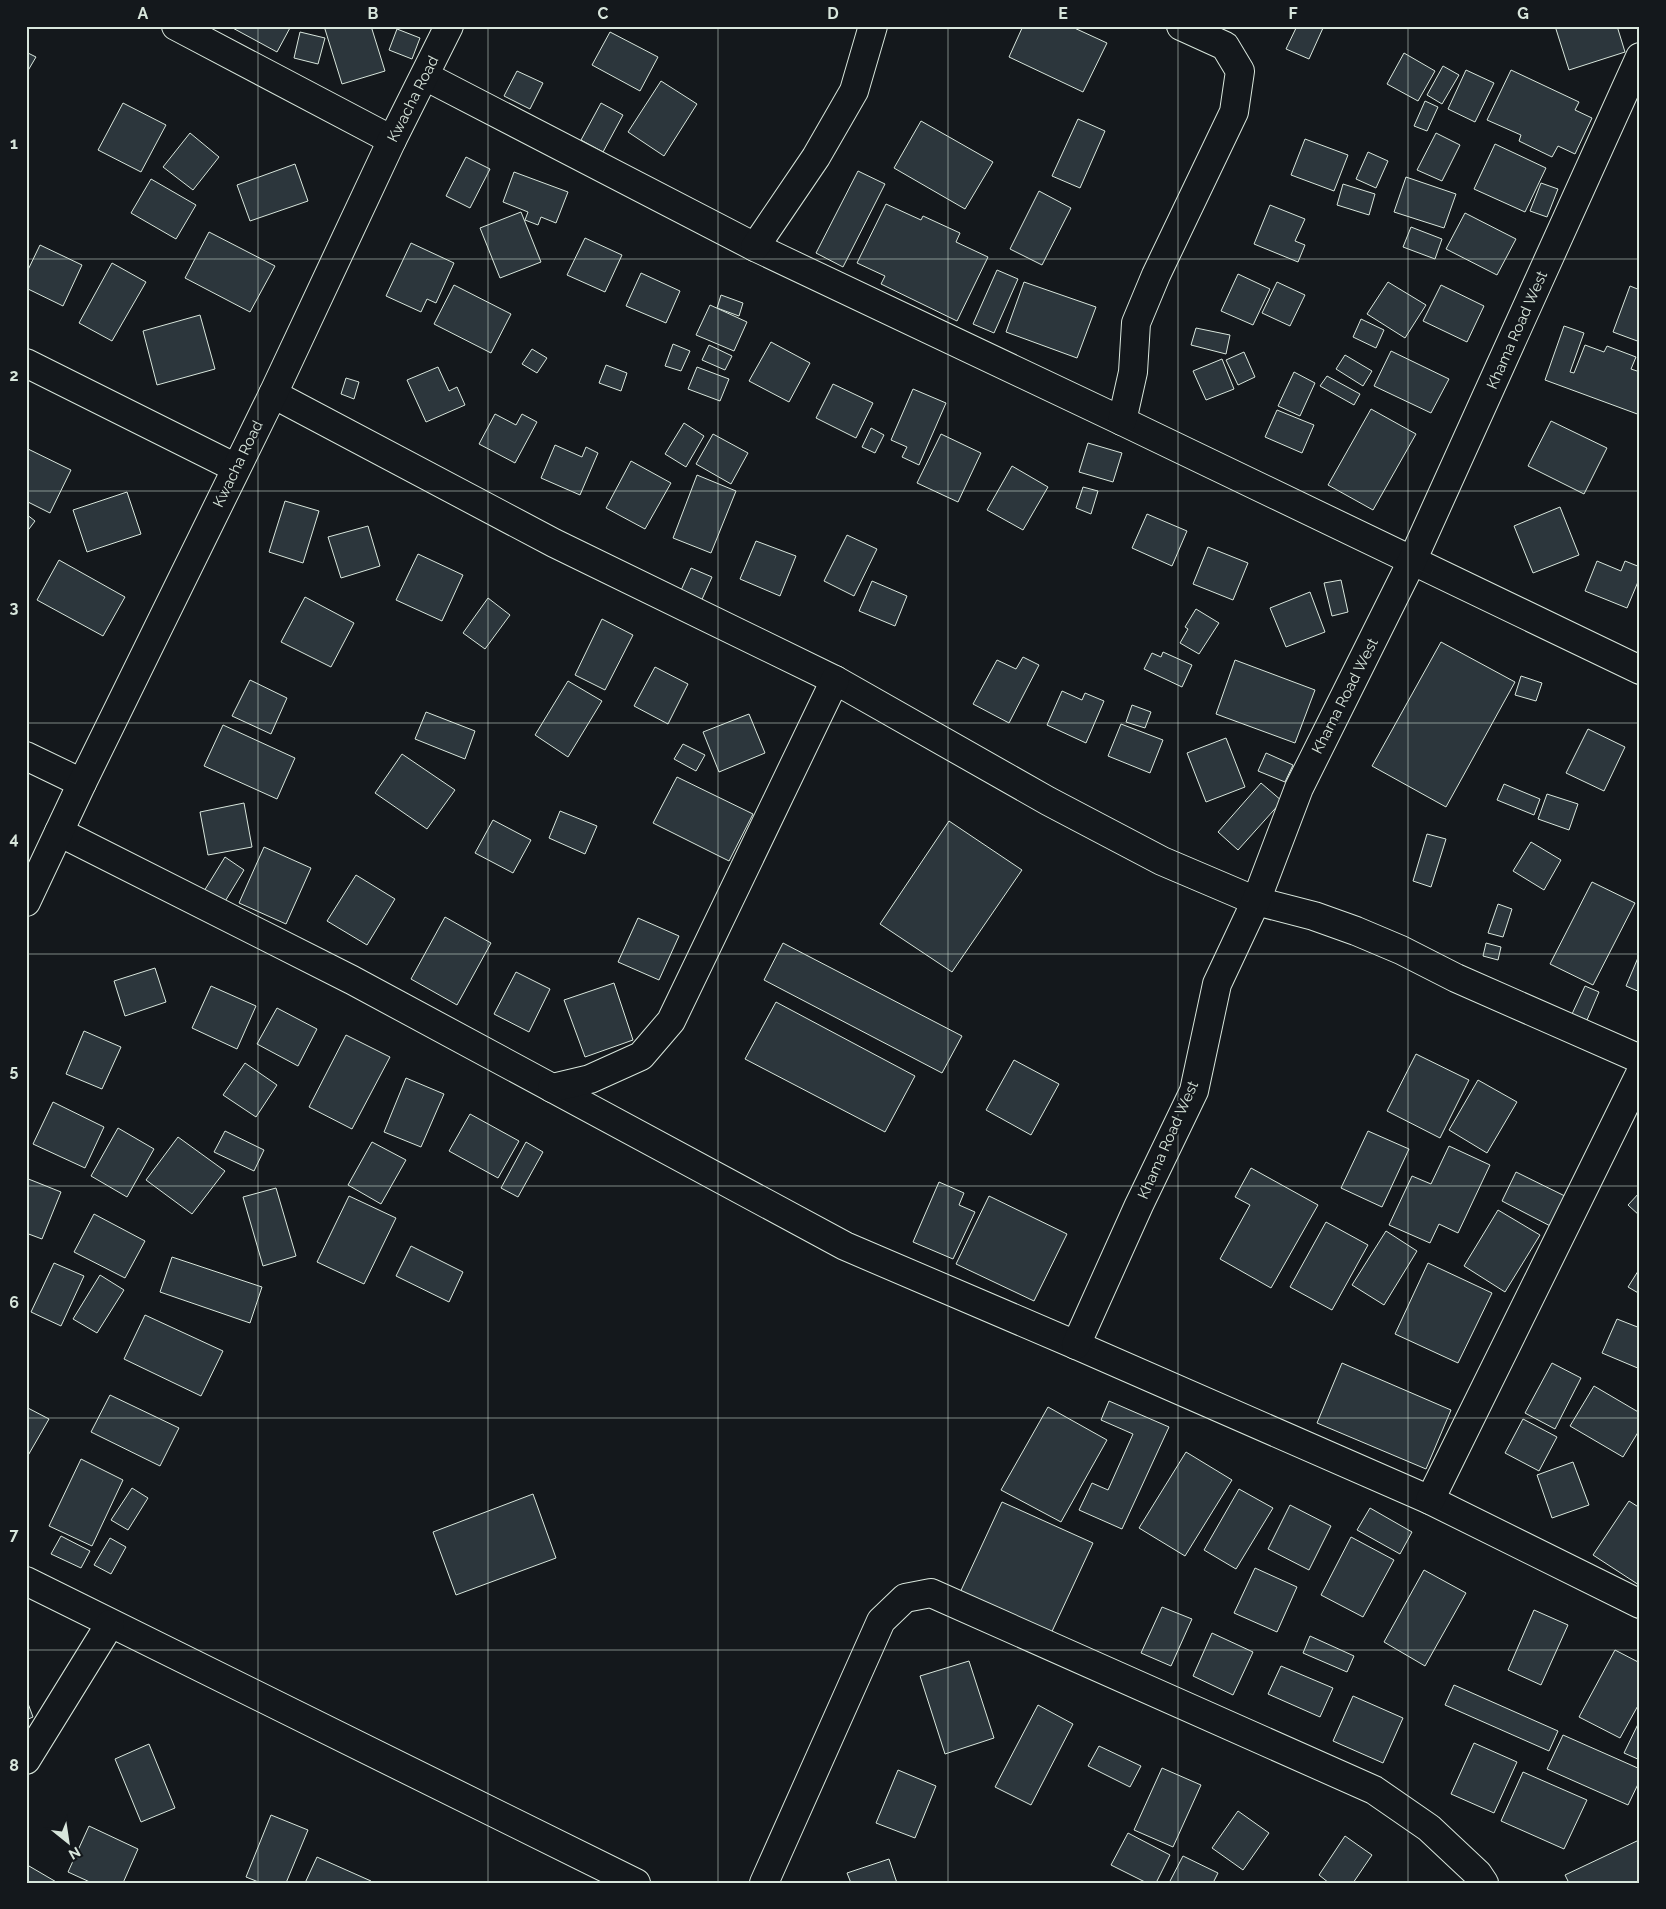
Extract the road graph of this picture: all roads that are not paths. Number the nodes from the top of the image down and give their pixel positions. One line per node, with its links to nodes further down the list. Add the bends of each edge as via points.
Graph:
1 (176, 26): 7 (street)
2 (450, 26): 6 (street, Kwacha Road)
3 (873, 26): 8 (street, via 854,91 816,157)
4 (1181, 26): 11 (street, via 1225,46 1240,71 1234,112 1136,323 1133,372)
5 (1640, 57): 13 (street, Khama Road West)
6 (425, 76): 7 (street, Kwacha Road); 8 (street)
7 (392, 140): 10 (street, Kwacha Road)
8 (756, 247): 11 (street)
9 (26, 363): 12 (street)
10 (272, 394): 12 (street, Kwacha Road); 15 (street, via 554,543)
11 (1122, 421): 13 (street)
12 (236, 468): 17 (street, Kwacha Road)
13 (1412, 560): 14 (street); 19 (street, Khama Road West, via 1299,788)
14 (1640, 670)
15 (835, 680): 19 (street, via 1162,861); 23 (street, via 671,1021 641,1056 590,1079)
16 (26, 756): 17 (street)
17 (82, 783): 18 (street, Kwacha Road)
18 (59, 832): 20 (street, Kwacha Road); 23 (street, via 352,980)
19 (1256, 901): 21 (street, via 1356,931); 24 (street, Khama Road West, via 1217,984 1194,1091)
20 (26, 902)
21 (1640, 1059)
22 (1640, 1074): 25 (street)
23 (552, 1088): 24 (street, via 845,1246)
24 (1076, 1345): 25 (street)
25 (1430, 1500): 27 (street)
26 (26, 1581): 28 (street)
27 (1640, 1604)
28 (110, 1624): 29 (street); 30 (street)
29 (26, 1760)
30 (636, 1883)
31 (764, 1883): 32 (street, via 881,1621 905,1598 931,1593 1374,1790 1429,1828)
32 (1484, 1883)

